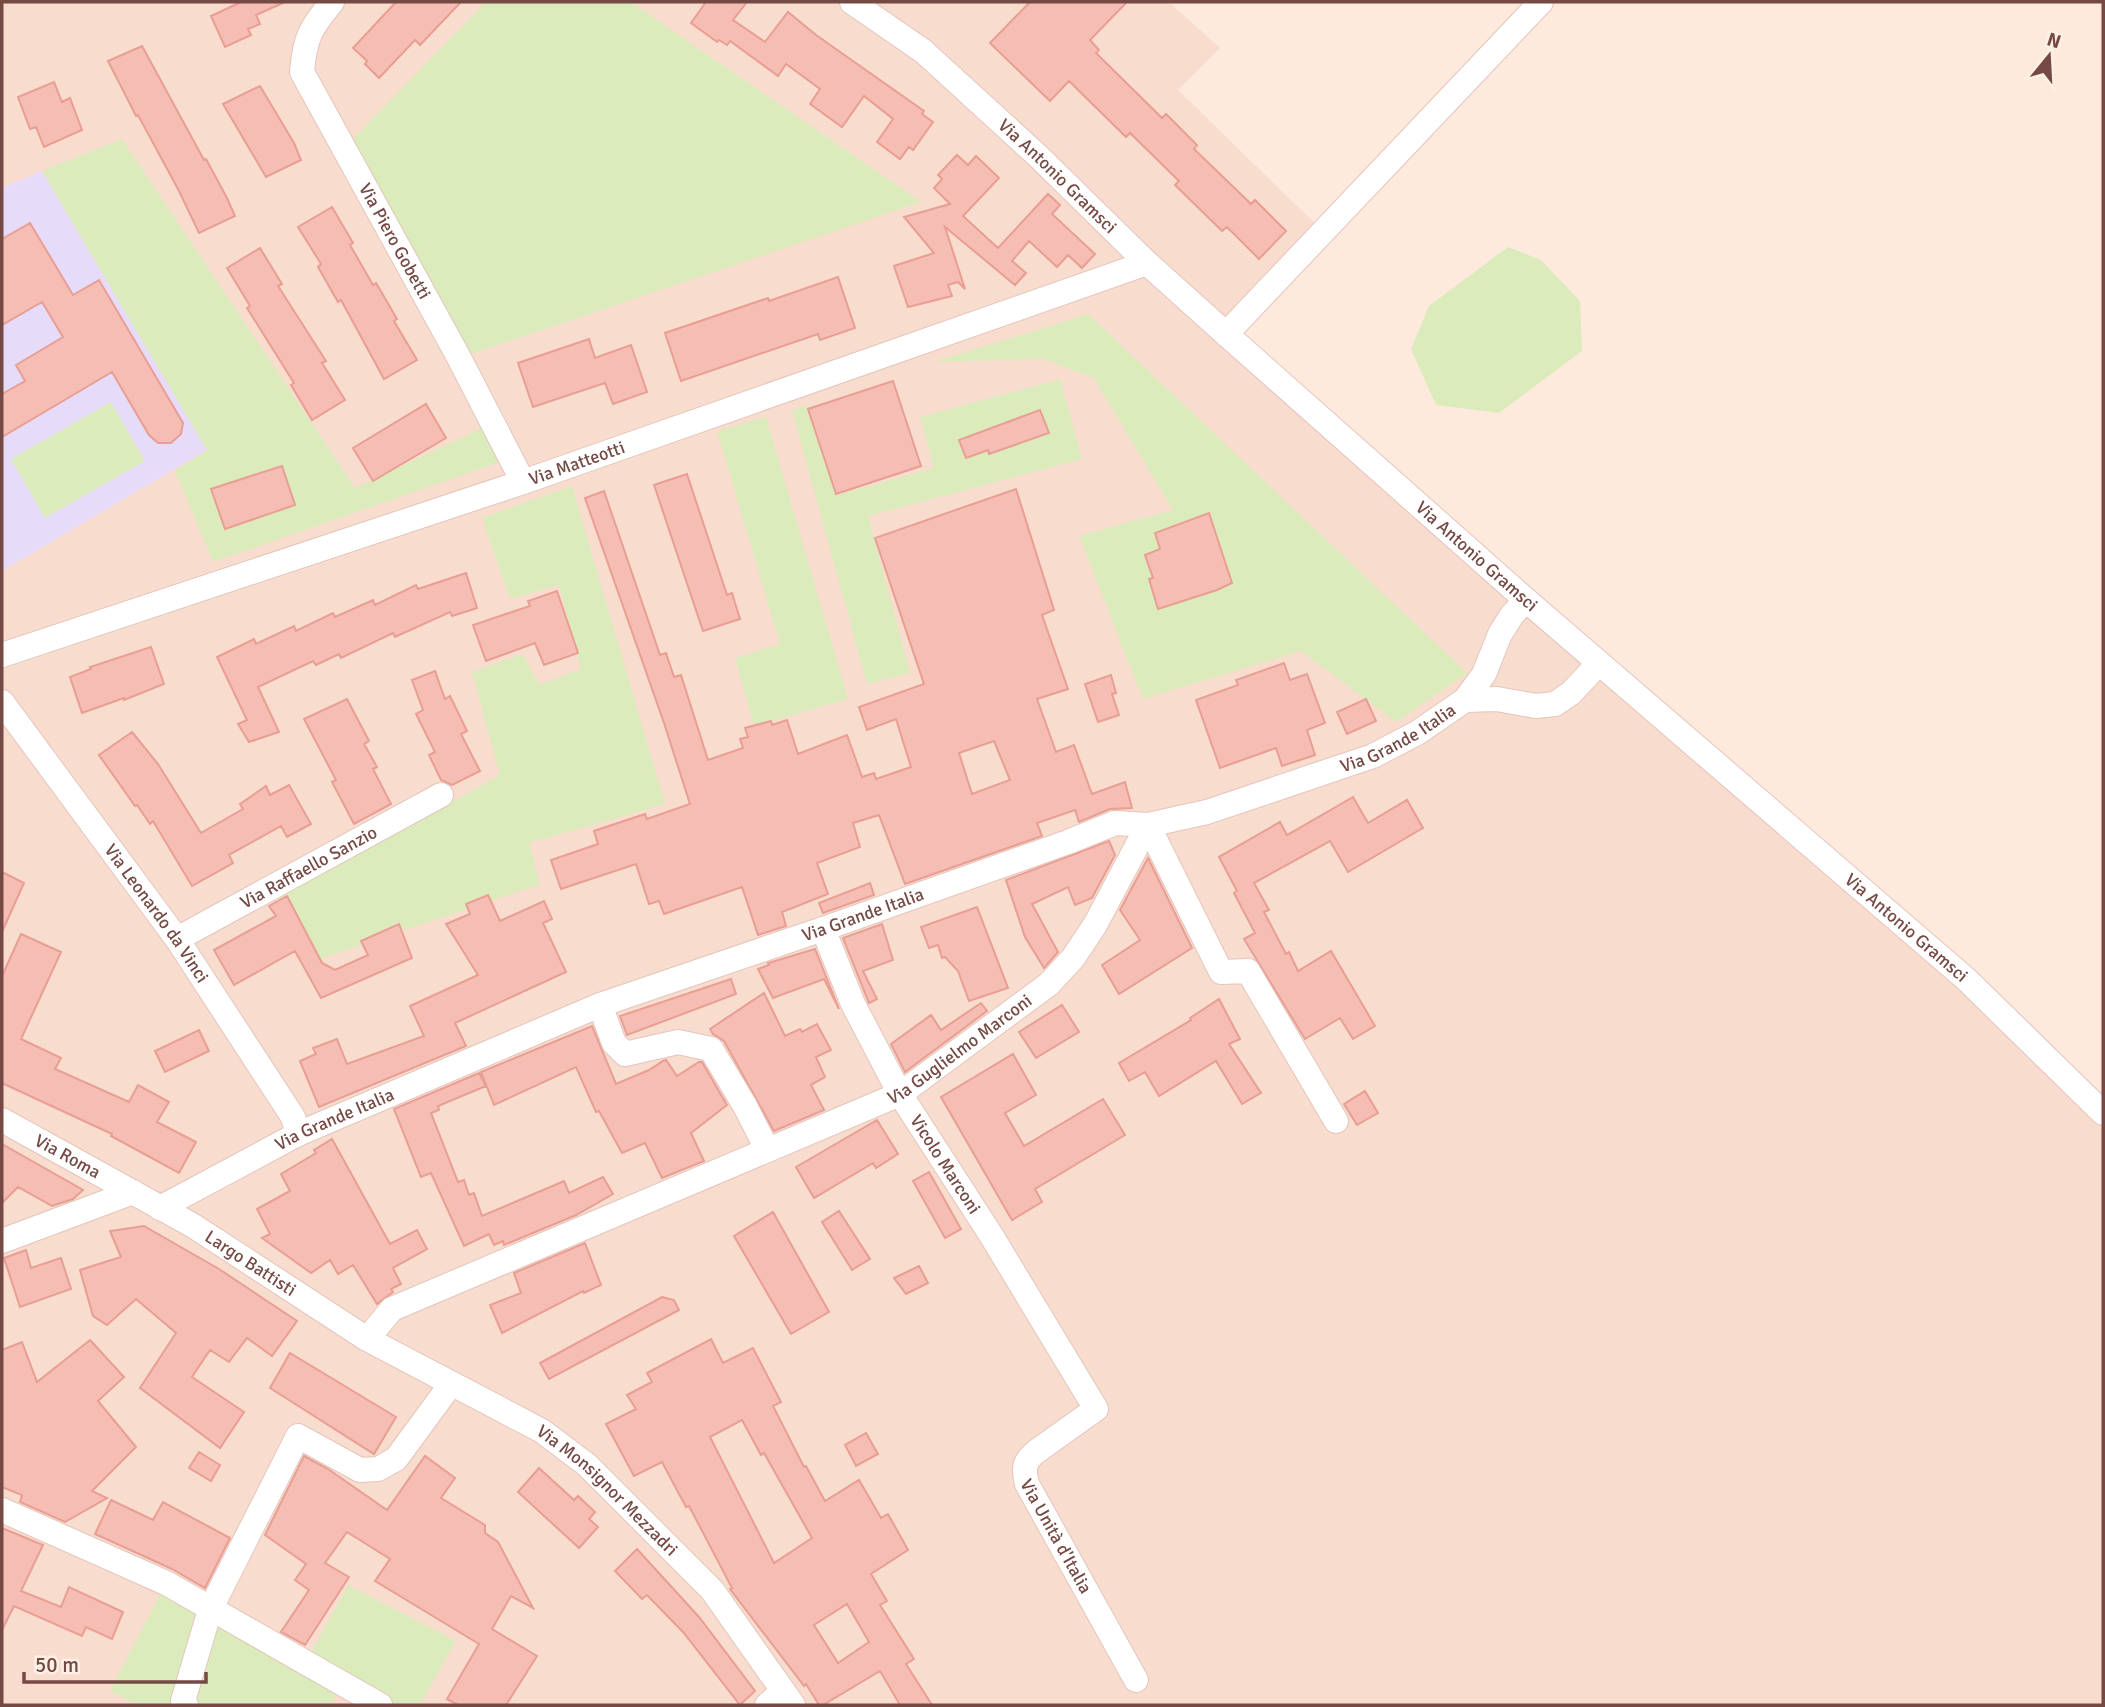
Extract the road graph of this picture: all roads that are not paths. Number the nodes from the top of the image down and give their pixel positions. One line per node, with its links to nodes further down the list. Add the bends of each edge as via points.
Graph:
1 (332, 2): 6 (street, Via Piero Gobetti, via 304,45 302,72)
2 (852, 2): 4 (street, Via Antonio Gramsci, via 923,51)
3 (1541, 2): 5 (street)
4 (1147, 263): 5 (street, Via Antonio Gramsci); 6 (street, Via Matteotti)
5 (1226, 334): 7 (street, Via Antonio Gramsci)
6 (523, 482): 8 (street, Via Matteotti)
7 (1526, 600): 9 (street, Via Antonio Gramsci); 10 (street, Via Grande Italia, via 1500,634 1484,674)
8 (2, 655)
9 (1599, 663): 10 (street, via 1571,694 1546,707 1497,699); 18 (street, Via Antonio Gramsci, via 1966,979)
10 (1465, 700): 13 (street, Via Grande Italia, via 1373,756 1256,797)
11 (2, 702): 15 (street, Via Leonardo da Vinci)
12 (441, 795): 15 (street, Via Raffaello Sanzio)
13 (1148, 825): 14 (street, Via Grande Italia, via 1115,823); 17 (street, Via Guglielmo Marconi, via 1096,925 1073,958 1049,984); 20 (street, via 1221,972 1248,971)
14 (823, 929): 16 (street, Via Grande Italia); 17 (street, Vicolo Marconi, via 853,1004)
15 (177, 939): 21 (street, Via Leonardo da Vinci, via 293,1117)
16 (600, 1005): 21 (street, Via Grande Italia); 22 (street, via 614,1043 625,1054 678,1042 712,1049)
17 (901, 1094): 22 (street, Via Guglielmo Marconi); 25 (street, Vicolo Marconi)
18 (2103, 1113)
19 (2, 1120): 23 (street, Via Roma)
20 (1336, 1121)
21 (298, 1134): 24 (street, Via Grande Italia)
22 (767, 1149): 27 (street, Via Guglielmo Marconi, via 392,1309)
23 (132, 1192): 24 (street, Largo Battisti); 26 (street)
24 (160, 1208): 27 (street, Largo Battisti)
25 (991, 1234): 31 (street, Via Unità d'Italia, via 1096,1409 1028,1458 1023,1469 1027,1484)
26 (2, 1241)
27 (367, 1339): 28 (street, Via Monsignor Mezzadri)
28 (451, 1384): 30 (street, via 397,1459 378,1469 360,1470 298,1436); 32 (street, Via Monsignor Mezzadri, via 542,1431 587,1465 712,1590)
29 (2, 1510): 30 (street, via 166,1583)
30 (211, 1610): 33 (street, via 183,1700); 34 (street)
31 (1136, 1681)
32 (781, 1701)
33 (186, 1705)
34 (380, 1705)

